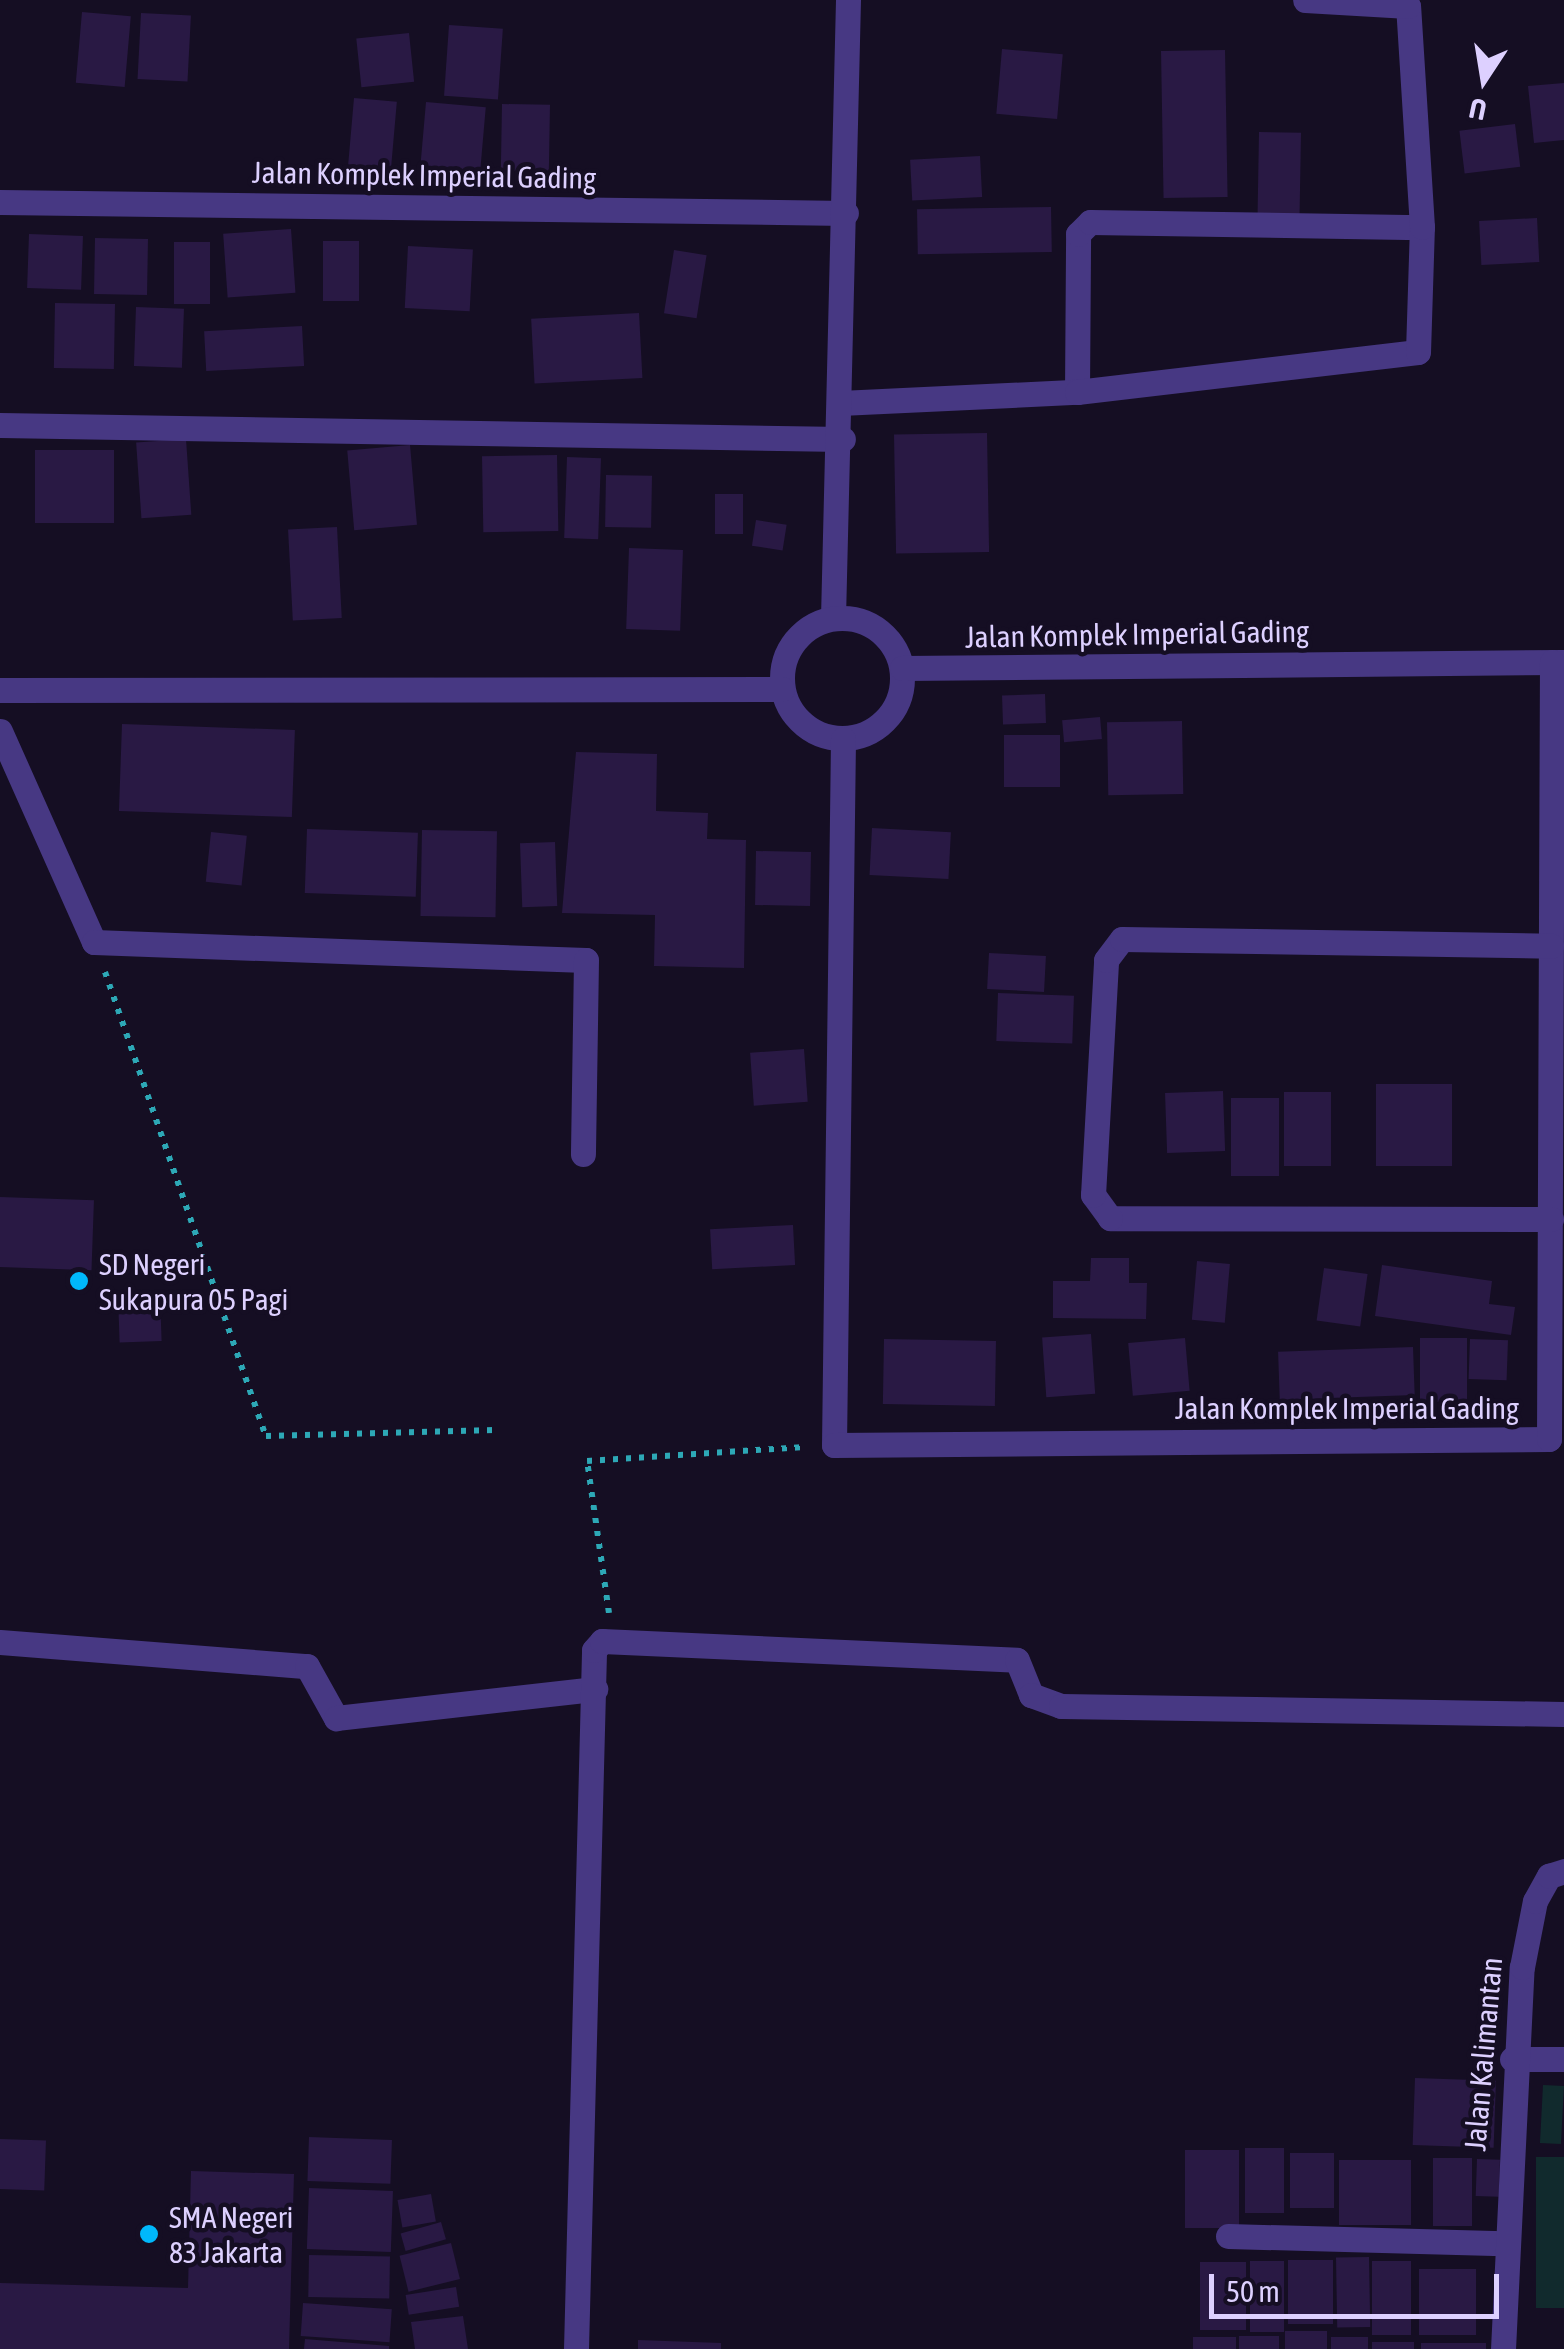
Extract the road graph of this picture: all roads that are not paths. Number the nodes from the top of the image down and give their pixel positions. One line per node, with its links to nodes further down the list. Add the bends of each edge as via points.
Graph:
1 (848, 0): 4 (street)
2 (1305, 0): 5 (street, via 1408,6)
3 (0, 202): 4 (street, Jalan Komplek Imperial Gading)
4 (846, 213): 7 (street)
5 (1422, 227): 6 (street, via 1421,338 1408,360); 6 (street, via 1090,222 1078,234)
6 (1077, 392): 7 (street)
7 (840, 403): 9 (street)
8 (0, 424): 9 (street)
9 (842, 439): 10 (street)
10 (833, 618): 12 (street, via 878,629); 13 (street, via 794,644)
11 (1558, 662): 12 (street, Jalan Komplek Imperial Gading); 17 (street, Jalan Komplek Imperial Gading)
12 (902, 668): 16 (street, via 887,716)
13 (782, 689): 14 (street); 16 (street, via 804,723)
14 (0, 690)
15 (0, 731): 19 (street, via 94,942 586,960)
16 (843, 738): 20 (street, Jalan Komplek Imperial Gading, via 834,1445 1549,1439)
17 (1551, 946): 18 (street, Jalan Komplek Imperial Gading); 20 (street, via 1122,940 1106,960 1093,1195 1110,1218)
18 (1561, 1128): 20 (street, Jalan Komplek Imperial Gading)
19 (583, 1154)
20 (1551, 1219)
21 (0, 1642): 22 (street, via 307,1666 336,1718)
22 (595, 1689): 23 (street, via 594,1650 613,1639 1017,1660 1031,1695 1061,1706); 29 (street)
23 (1564, 1714)
24 (1556, 1874): 25 (street, Jalan Kalimantan, via 1526,1933)
25 (1512, 2059): 26 (street); 28 (street, Jalan Kalimantan)
26 (1564, 2059)
27 (1228, 2236): 28 (street)
28 (1503, 2242): 30 (street, Jalan Kalimantan)
29 (576, 2349)
30 (1503, 2349)

